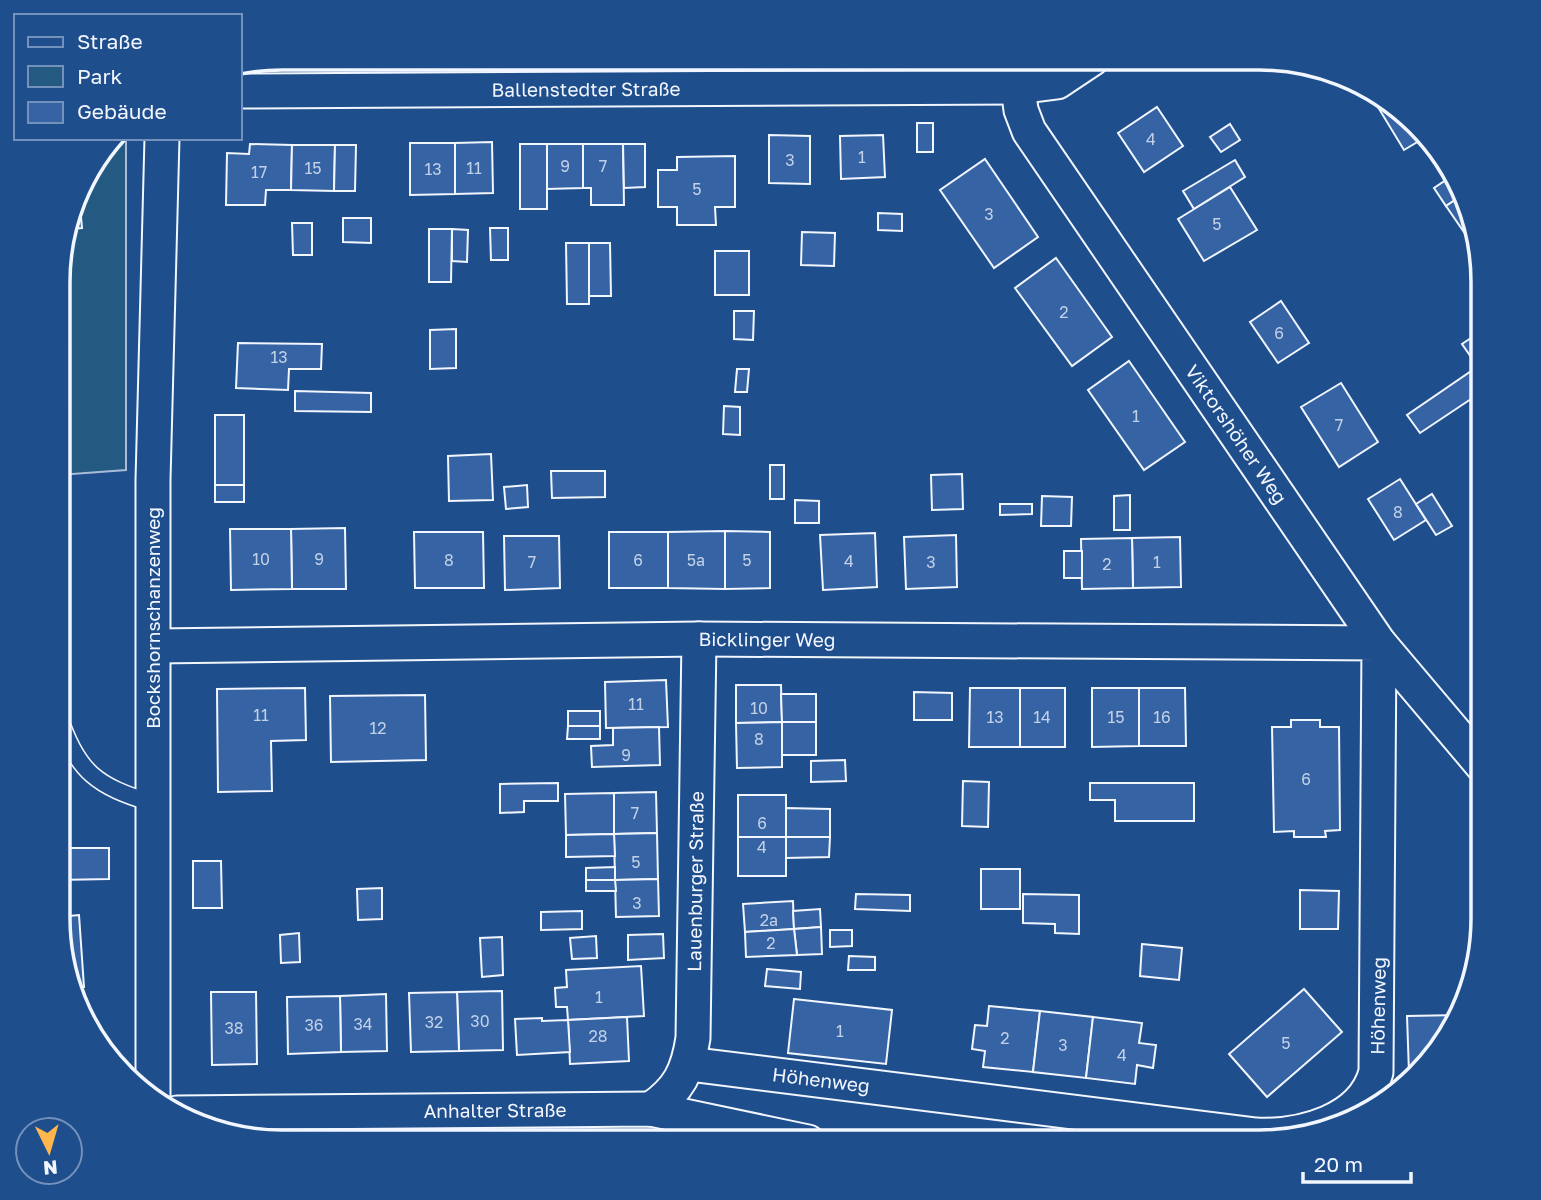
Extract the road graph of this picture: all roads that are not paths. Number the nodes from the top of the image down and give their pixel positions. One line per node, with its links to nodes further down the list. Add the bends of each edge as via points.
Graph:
1 (1033, 70): 3 (lane)
2 (1074, 70): 3 (street, Ballenstedter Straße, via 1056,82)
3 (1018, 87): 4 (street, Ballenstedter Straße); 7 (street, Viktorshöher Weg, via 1020,110 1029,131)
4 (242, 91)
5 (162, 140): 8 (street, Bockshornschanzenweg, via 153,480)
6 (699, 639): 7 (street, Bicklinger Weg); 8 (street, Bicklinger Weg); 12 (street, Lauenburger Straße, via 695,1009)
7 (1379, 643): 10 (street, Viktorshöher Weg); 15 (street, Höhenweg, via 1376,1072 1363,1097)
8 (155, 646): 11 (street, Bockshornschanzenweg)
9 (70, 743): 11 (lane, via 88,774 113,790)
10 (1471, 752)
11 (152, 803): 13 (street, Bockshornschanzenweg)
12 (689, 1064): 14 (street, Lauenburger Straße, via 674,1091); 18 (street, Höhenweg)
13 (153, 1085)
14 (651, 1108): 16 (street, Anhalter Straße); 17 (street, Anhalter Straße)
15 (1344, 1112)
16 (200, 1114)
17 (753, 1130)
18 (1216, 1130)

